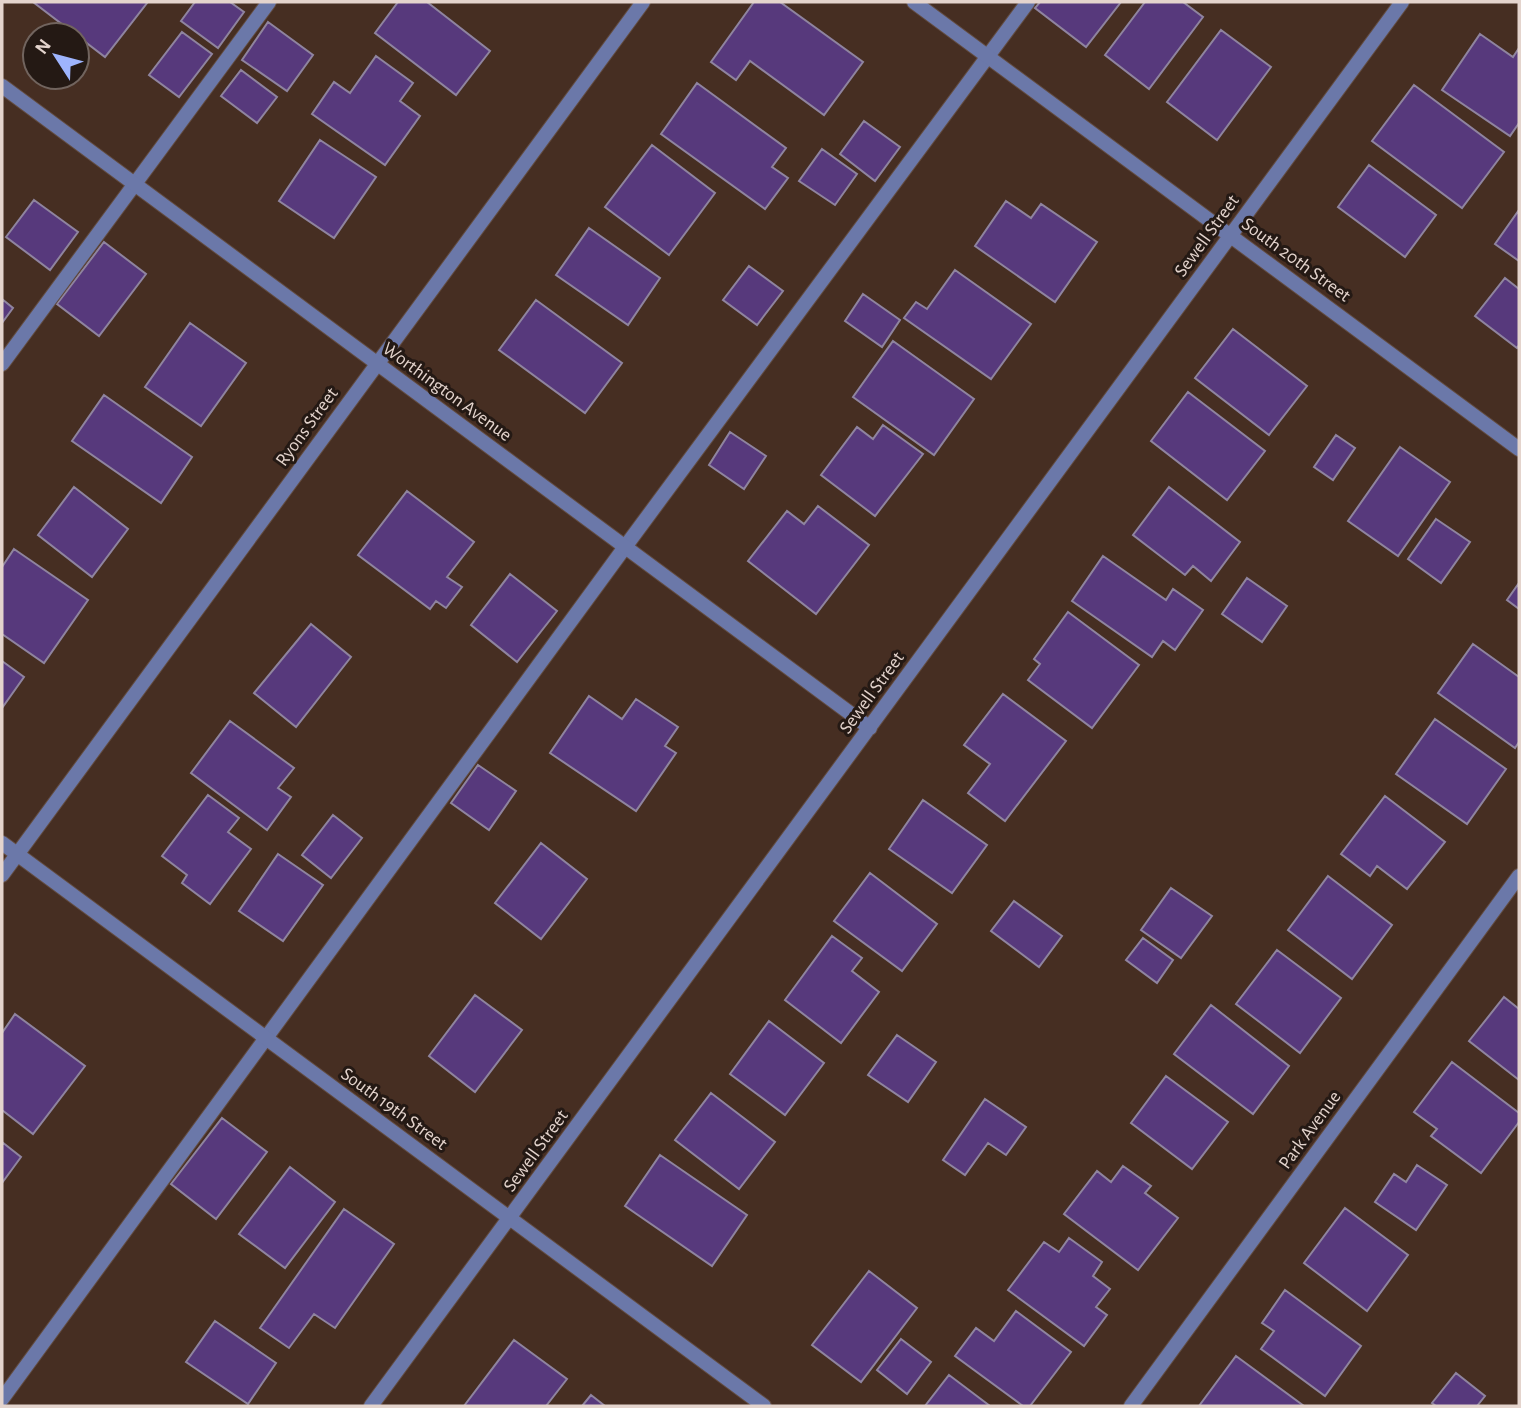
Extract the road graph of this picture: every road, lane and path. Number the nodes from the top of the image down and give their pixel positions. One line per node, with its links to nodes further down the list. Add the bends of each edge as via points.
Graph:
1 (269, 2): 8 (street)
2 (643, 2): 11 (street, Ryons Street)
3 (914, 2): 6 (street, South 20th Street)
4 (1028, 2): 6 (street)
5 (1402, 2): 9 (street, Sewell Street)
6 (988, 57): 9 (street, South 20th Street); 13 (street)
7 (2, 86): 8 (street, Worthington Avenue)
8 (135, 184): 10 (street); 11 (street, Worthington Avenue)
9 (1230, 236): 12 (street, South 20th Street); 14 (street, Sewell Street)
10 (2, 364)
11 (377, 364): 13 (street, Worthington Avenue); 16 (street, Ryons Street)
12 (1519, 449)
13 (625, 547): 14 (street, Worthington Avenue); 19 (street)
14 (870, 728): 20 (street, Sewell Street)
15 (2, 843): 16 (street, South 19th Street)
16 (17, 854): 17 (street, Ryons Street); 19 (street, South 19th Street)
17 (2, 875)
18 (1519, 876): 24 (street, Park Avenue)
19 (265, 1038): 20 (street, South 19th Street); 21 (street)
20 (510, 1219): 22 (street, Sewell Street); 23 (street, South 19th Street)
21 (2, 1399)
22 (371, 1406)
23 (764, 1406)
24 (1131, 1406)

